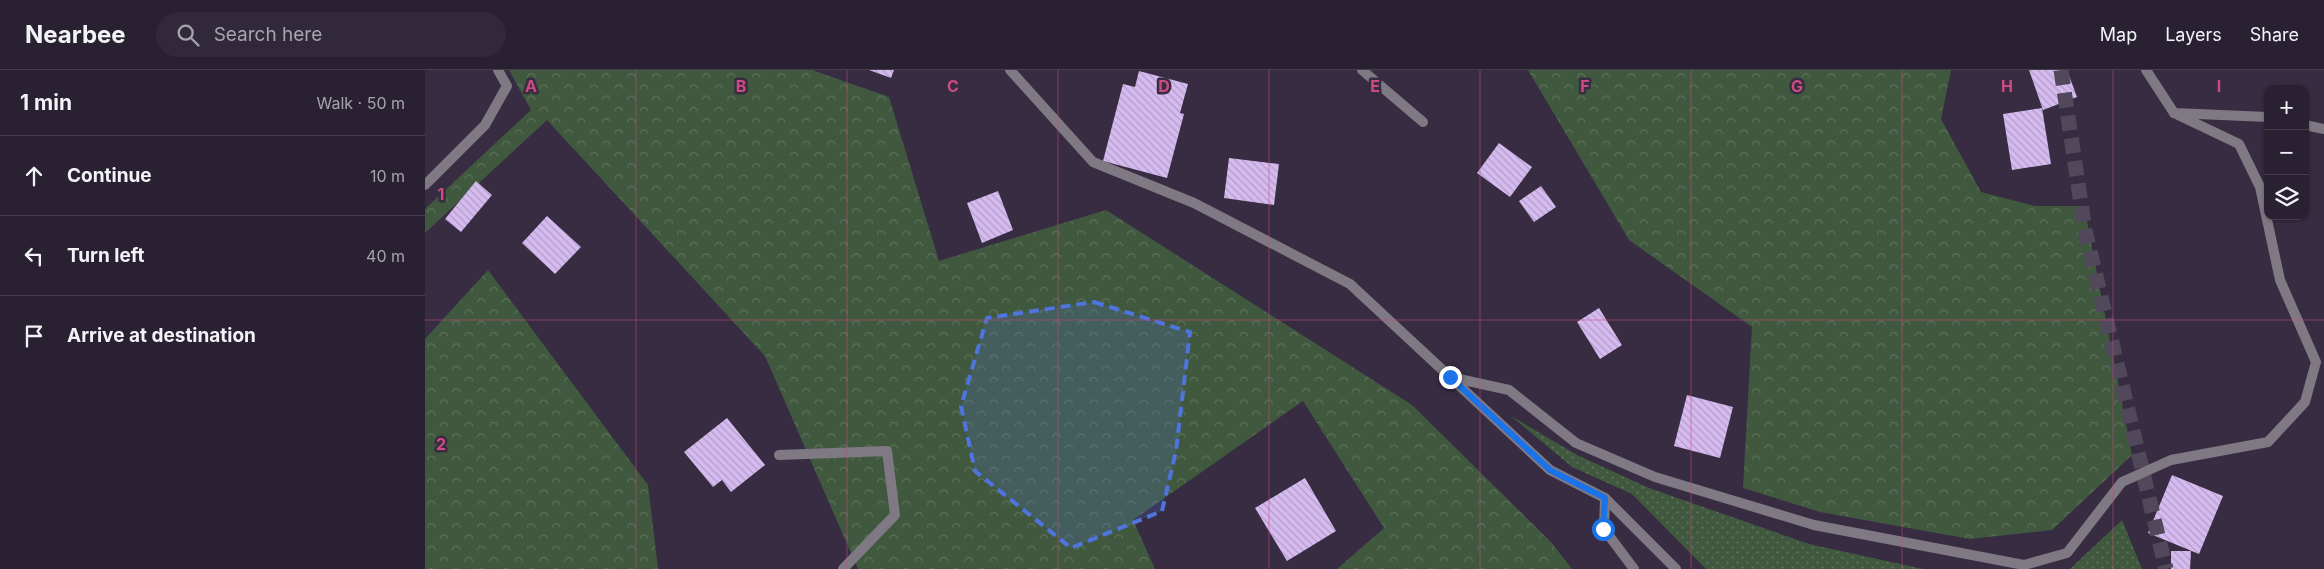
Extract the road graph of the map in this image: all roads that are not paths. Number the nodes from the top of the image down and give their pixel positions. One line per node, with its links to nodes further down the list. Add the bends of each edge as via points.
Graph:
1 (498, 70): 10 (street, via 507,86 485,125)
2 (1009, 70): 11 (street, via 1093,162 1194,203 1350,284)
3 (1362, 70): 7 (street)
4 (2146, 70): 5 (street)
5 (2174, 113): 6 (street); 11 (street, via 2239,144 2260,187 2280,280 2316,362 2305,402 2268,442 2171,460 2122,482 2067,553 2024,566 1814,525 1655,477 1575,443 1509,390)
6 (2264, 117)
7 (1423, 122)
8 (2309, 126): 9 (street)
9 (2324, 129)
10 (425, 185)
11 (1450, 377): 13 (street, via 1550,470)
12 (779, 455): 14 (street, via 887,451 895,515)
13 (1605, 498): 15 (street, via 1603,529); 16 (street)
14 (843, 569)
15 (1634, 569)
16 (1676, 569)

